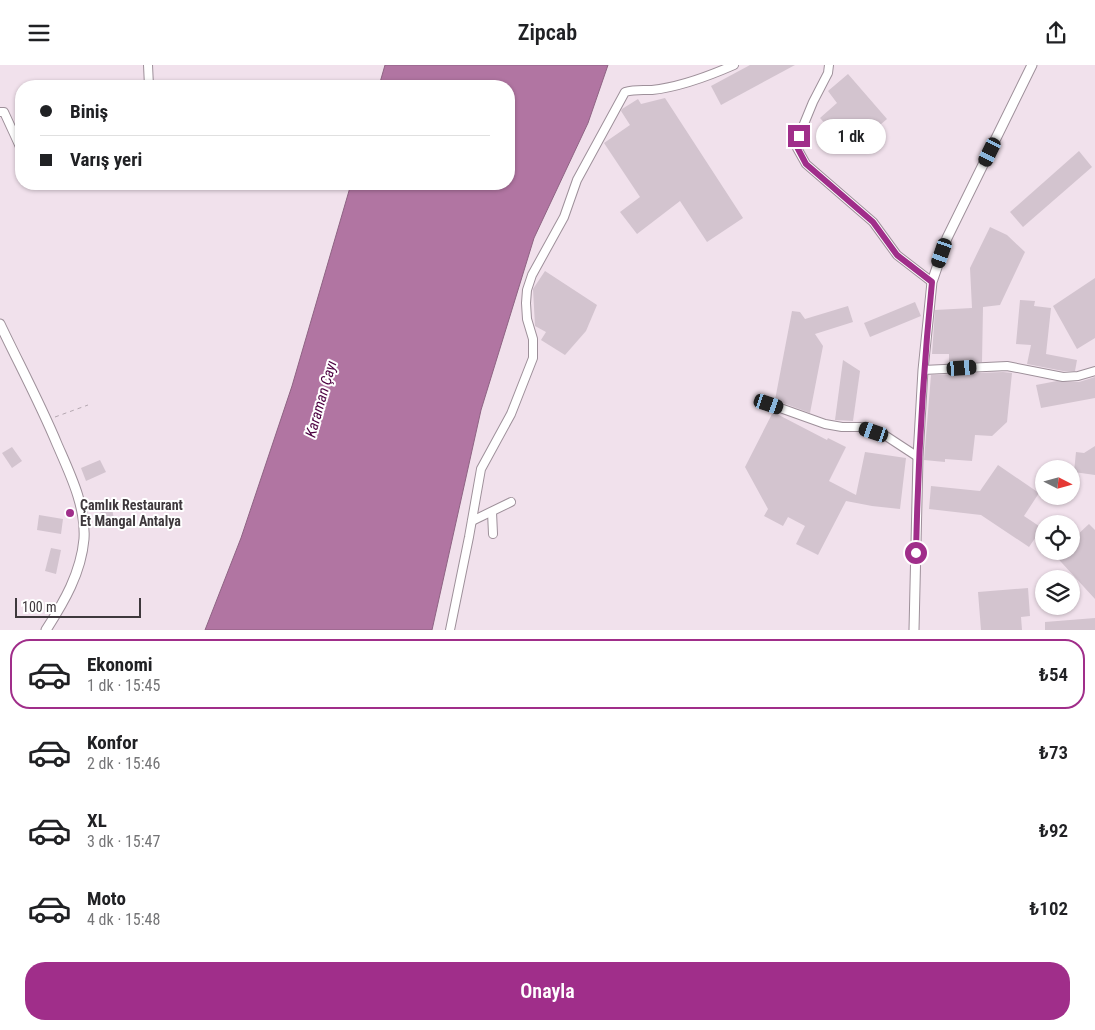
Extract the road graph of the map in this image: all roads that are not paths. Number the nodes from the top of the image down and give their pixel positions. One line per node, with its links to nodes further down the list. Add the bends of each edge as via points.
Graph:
1 (148, 65): 5 (street)
2 (734, 65): 16 (street, via 678,84 625,92 619,100 577,179 564,217 530,283 526,303 533,359 511,414 481,469)
3 (829, 65): 8 (street, via 797,147 806,164 873,222 897,255)
4 (1032, 65): 8 (street, via 947,238)
5 (149, 80)
6 (0, 112): 7 (street, via 4,112)
7 (15, 136)
8 (932, 282): 10 (street)
9 (0, 324): 18 (street, via 47,420 82,512 84,539 79,566 68,594)
10 (923, 370): 11 (street, via 1008,366 1063,377); 13 (street)
11 (1095, 371)
12 (769, 404): 13 (street, via 825,424 861,427 886,436)
13 (918, 457): 20 (street)
14 (511, 502): 15 (street)
15 (492, 512): 16 (street); 17 (street)
16 (472, 521): 19 (street)
17 (493, 534)
18 (46, 630)
19 (450, 630)
20 (914, 630)

